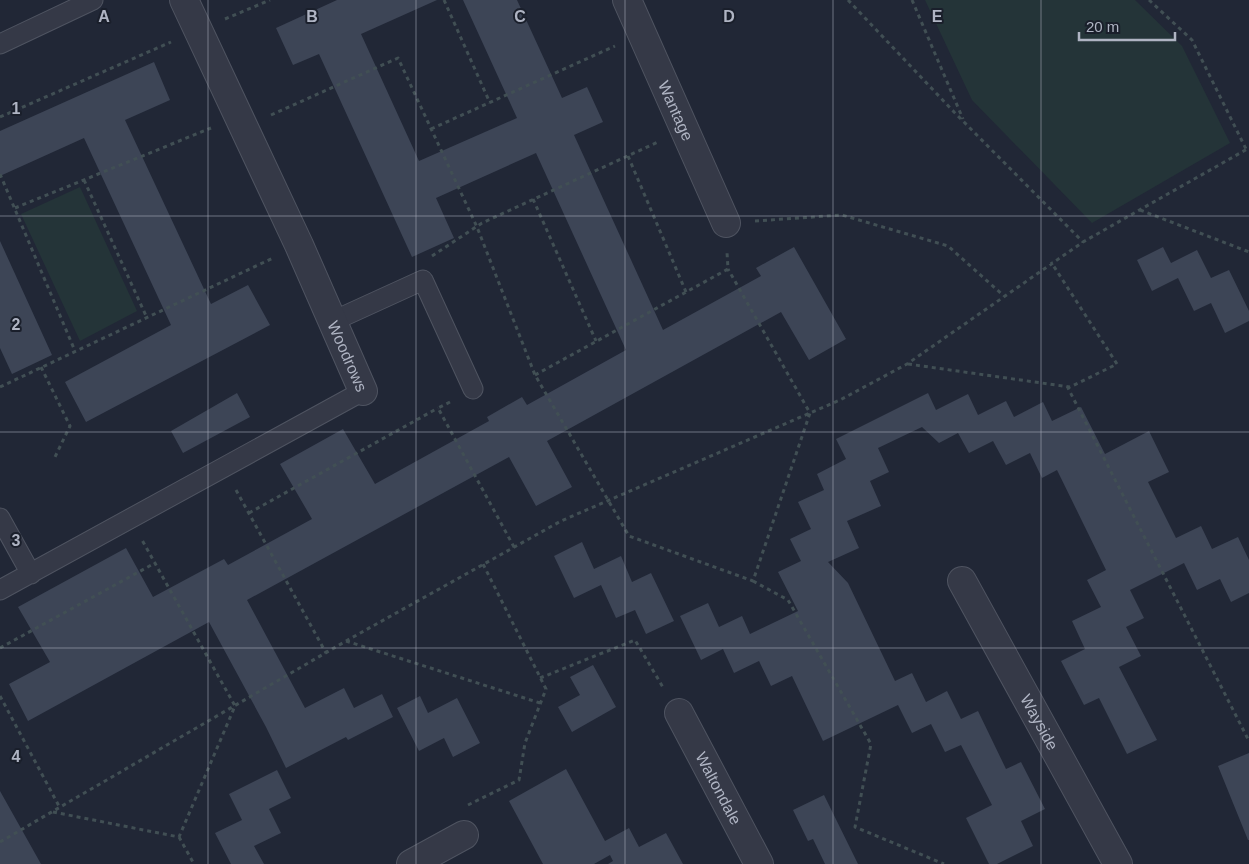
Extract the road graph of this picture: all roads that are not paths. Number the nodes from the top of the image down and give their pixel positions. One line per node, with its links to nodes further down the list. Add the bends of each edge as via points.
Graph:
1 (93, 0): 4 (lane)
2 (184, 0): 6 (street, Woodrows)
3 (627, 0): 5 (street, Wantage)
4 (0, 44)
5 (726, 223)
6 (332, 322): 7 (lane, via 423,280); 8 (street, Woodrows)
7 (473, 389)
8 (363, 391): 10 (lane, Woodrows)
9 (0, 518): 10 (lane)
10 (31, 574): 12 (lane, Woodrows)
11 (962, 581): 17 (street, Wayside)
12 (0, 590)
13 (679, 713): 16 (street, Waltondale)
14 (464, 835): 15 (street)
15 (411, 864)
16 (759, 864)
17 (1118, 864)

